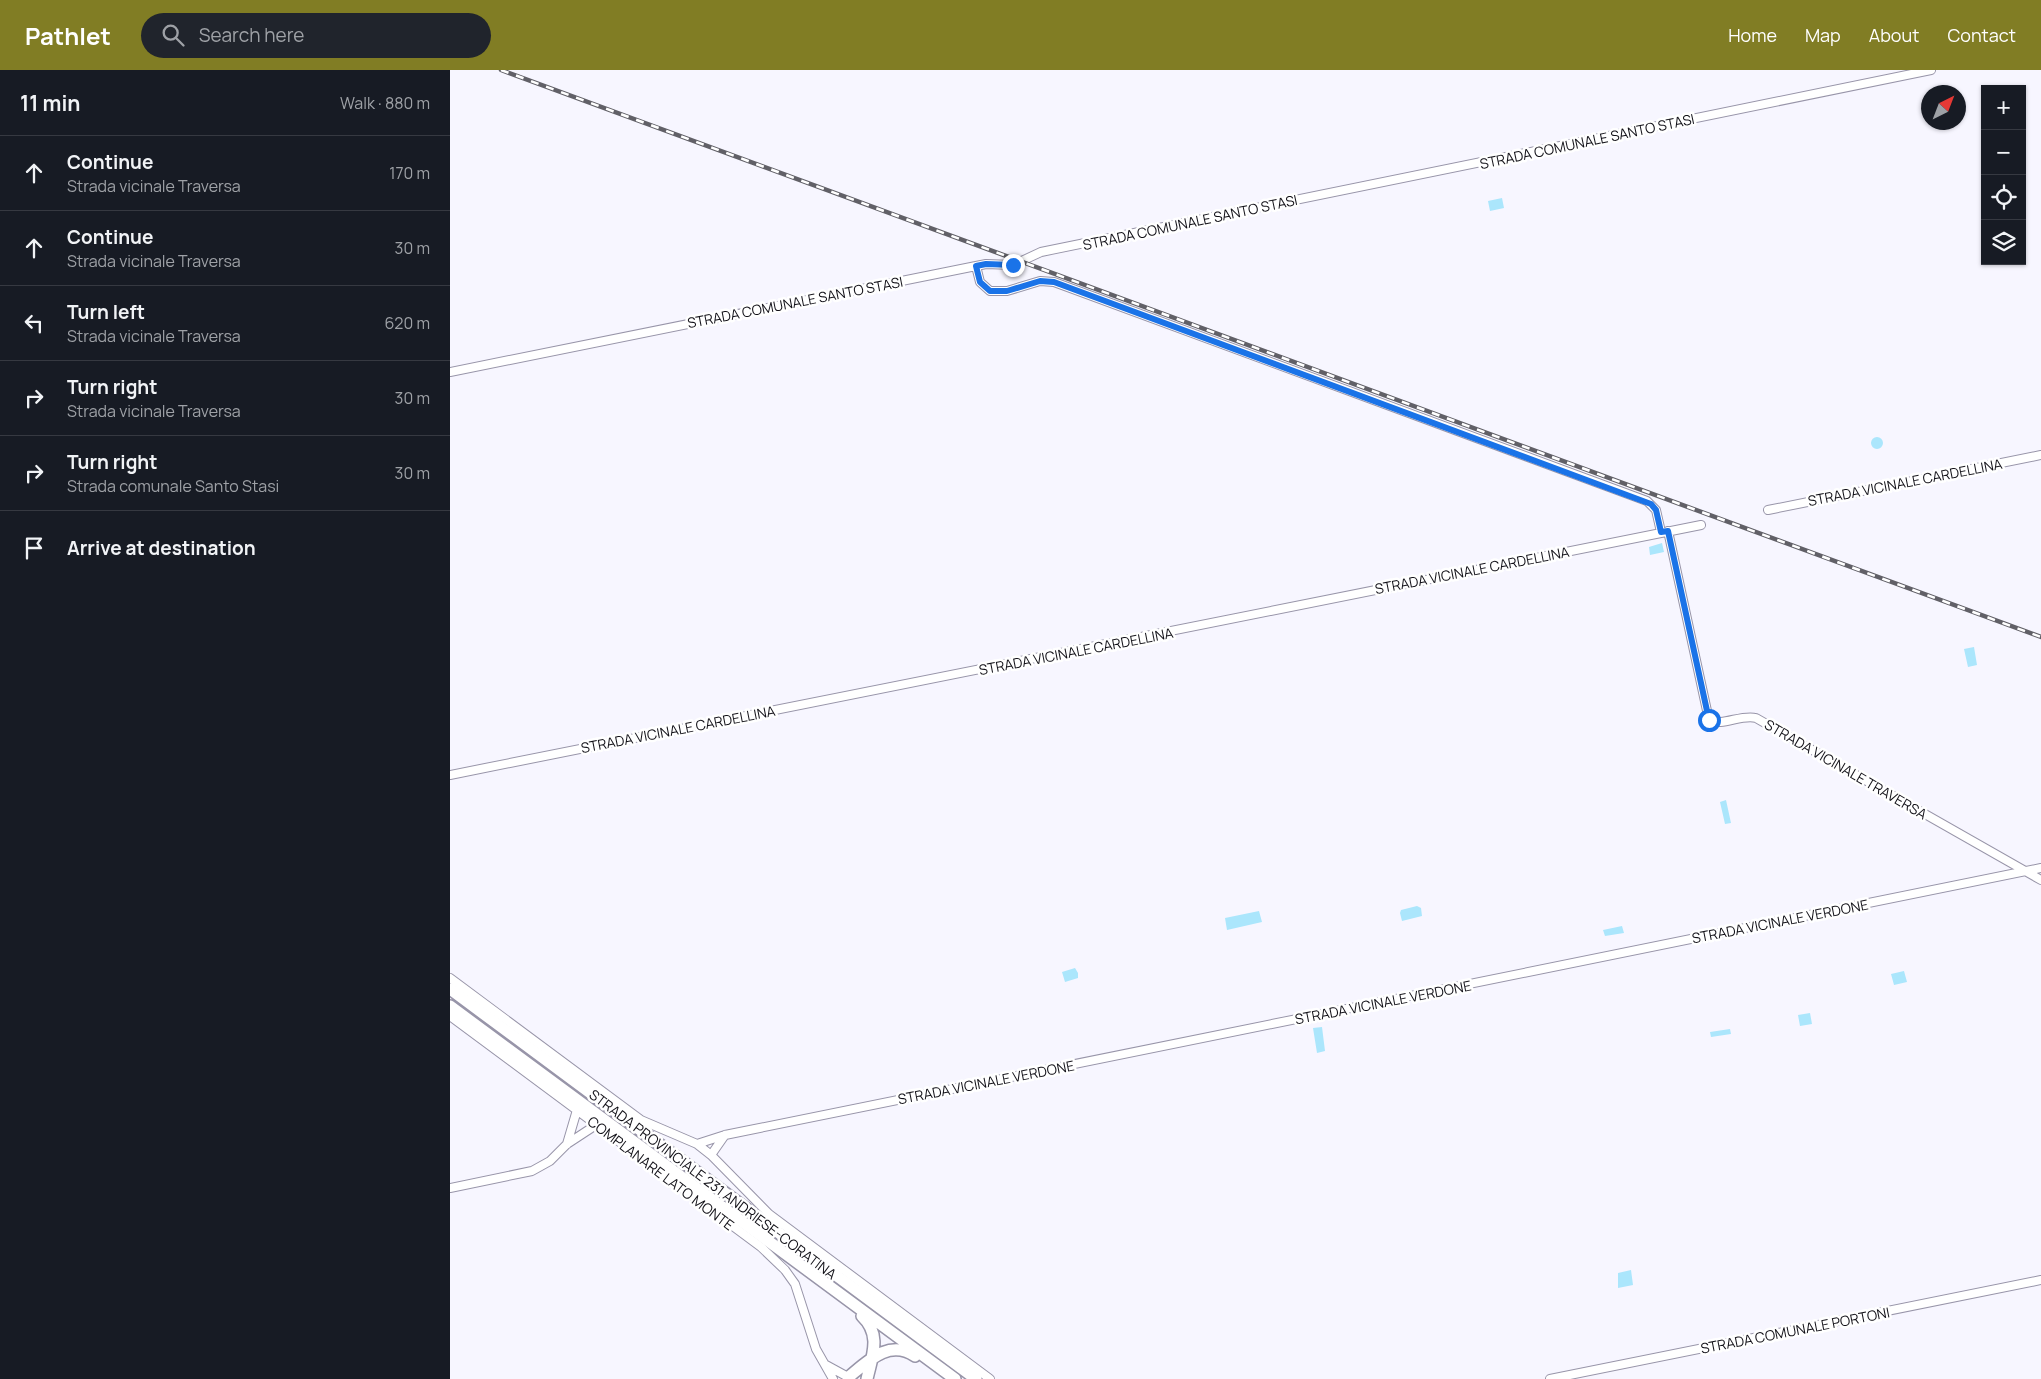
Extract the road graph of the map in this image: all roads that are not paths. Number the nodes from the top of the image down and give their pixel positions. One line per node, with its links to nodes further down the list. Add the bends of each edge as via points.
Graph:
1 (1931, 70): 2 (street, STRADA COMUNALE SANTO STASI, via 1041,252 1013,265)
2 (976, 266): 3 (street, STRADA COMUNALE SANTO STASI); 7 (street, STRADA VICINALE TRAVERSA, via 980,282 990,291 1007,291 1040,281 1054,282 1646,501 1656,510)
3 (450, 372)
4 (2041, 455): 5 (street, STRADA VICINALE CARDELLINA)
5 (1768, 510)
6 (1701, 525): 7 (street, STRADA VICINALE CARDELLINA)
7 (1664, 531): 8 (street, STRADA VICINALE CARDELLINA); 10 (street, STRADA VICINALE TRAVERSA, via 1709,720 1756,718)
8 (450, 775)
9 (2041, 868): 10 (street, STRADA VICINALE VERDONE)
10 (2025, 871): 11 (street, STRADA VICINALE TRAVERSA); 18 (street, STRADA VICINALE VERDONE)
11 (2041, 880)
12 (450, 978): 20 (street, via 641,1120)
13 (450, 989): 32 (highway, STRADA PROVINCIALE 231 ANDRIESE-CORATINA)
14 (450, 1006): 23 (highway, STRADA PROVINCIALE 231 ANDRIESE-CORATINA)
15 (450, 1016): 16 (street, COMPLANARE LATO MONTE)
16 (577, 1110): 17 (street, COMPLANARE LATO MONTE); 19 (street)
17 (596, 1125): 19 (street); 26 (street, COMPLANARE LATO MONTE, via 761,1247 785,1270 799,1291 816,1349)
18 (725, 1135): 20 (street, STRADA VICINALE VERDONE); 21 (street)
19 (567, 1144): 22 (street, via 550,1161 532,1171)
20 (697, 1144): 21 (street)
21 (712, 1155): 33 (street, via 769,1214)
22 (450, 1188)
23 (802, 1265): 25 (highway, via 870,1324 875,1340); 31 (highway, STRADA PROVINCIALE 231 ANDRIESE-CORATINA)
24 (2041, 1280): 34 (street, STRADA COMUNALE PORTONI)
25 (872, 1358): 27 (highway); 29 (highway); 30 (highway, via 887,1350 904,1350)
26 (826, 1365): 27 (street); 28 (street, COMPLANARE LATO MONTE)
27 (851, 1378)
28 (833, 1379)
29 (867, 1379)
30 (948, 1379)
31 (955, 1379)
32 (976, 1379)
33 (990, 1379)
34 (1551, 1379)

